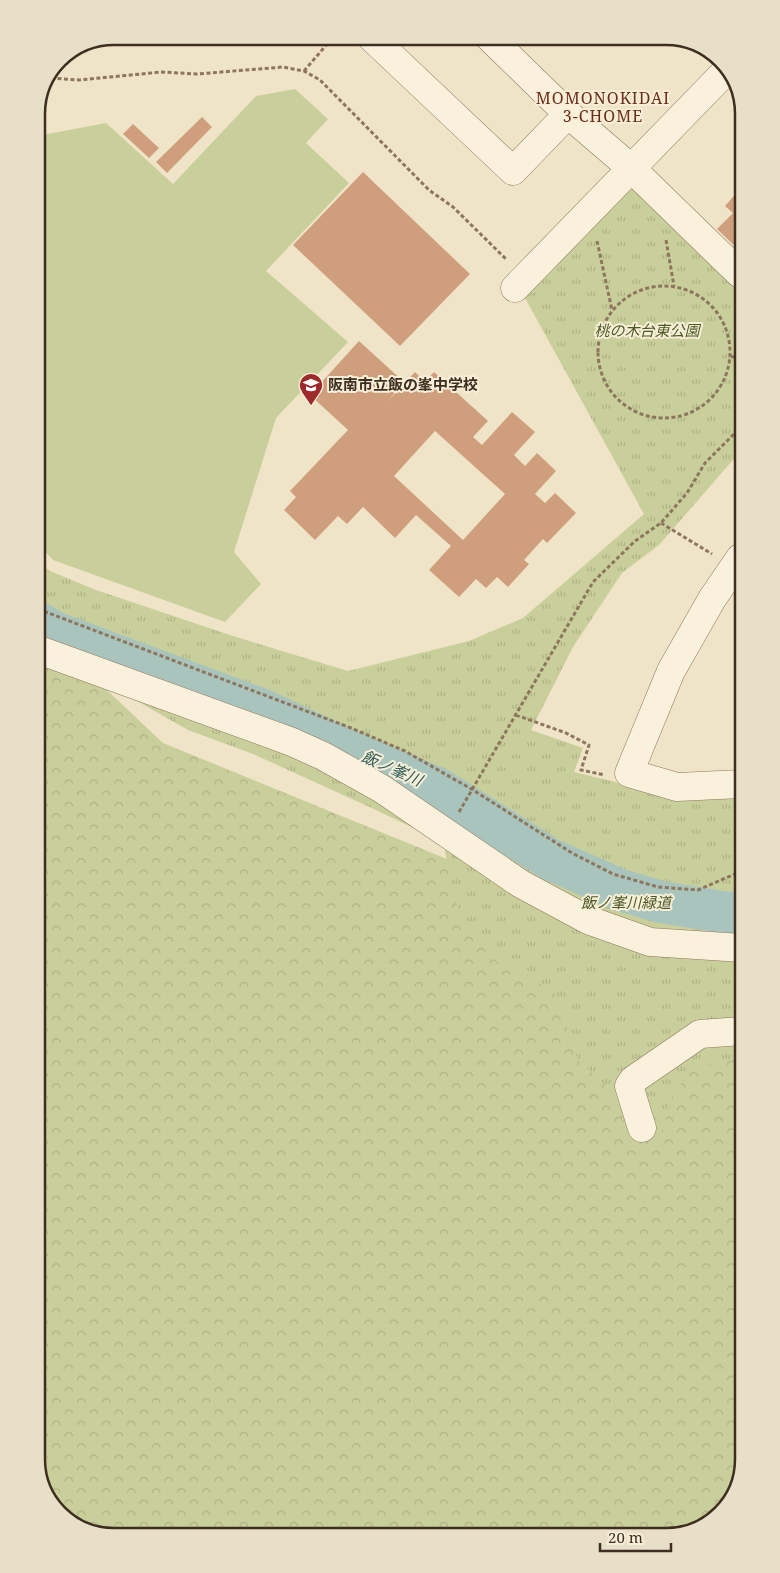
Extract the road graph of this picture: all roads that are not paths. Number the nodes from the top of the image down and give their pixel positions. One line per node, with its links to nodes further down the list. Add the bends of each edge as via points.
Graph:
1 (380, 45): 4 (street, via 513,171)
2 (497, 45): 4 (street)
3 (722, 75): 5 (street)
4 (568, 114): 5 (street)
5 (632, 169): 6 (street); 7 (street)
6 (735, 269)
7 (520, 283)
8 (735, 564): 10 (street, via 671,671 629,773 677,788)
9 (45, 652): 11 (street, via 292,742 322,756 382,789 521,884 588,920 650,942)
10 (735, 784)
11 (735, 948)
12 (735, 1032): 13 (street, via 700,1034 633,1080 629,1086)
13 (642, 1128)

